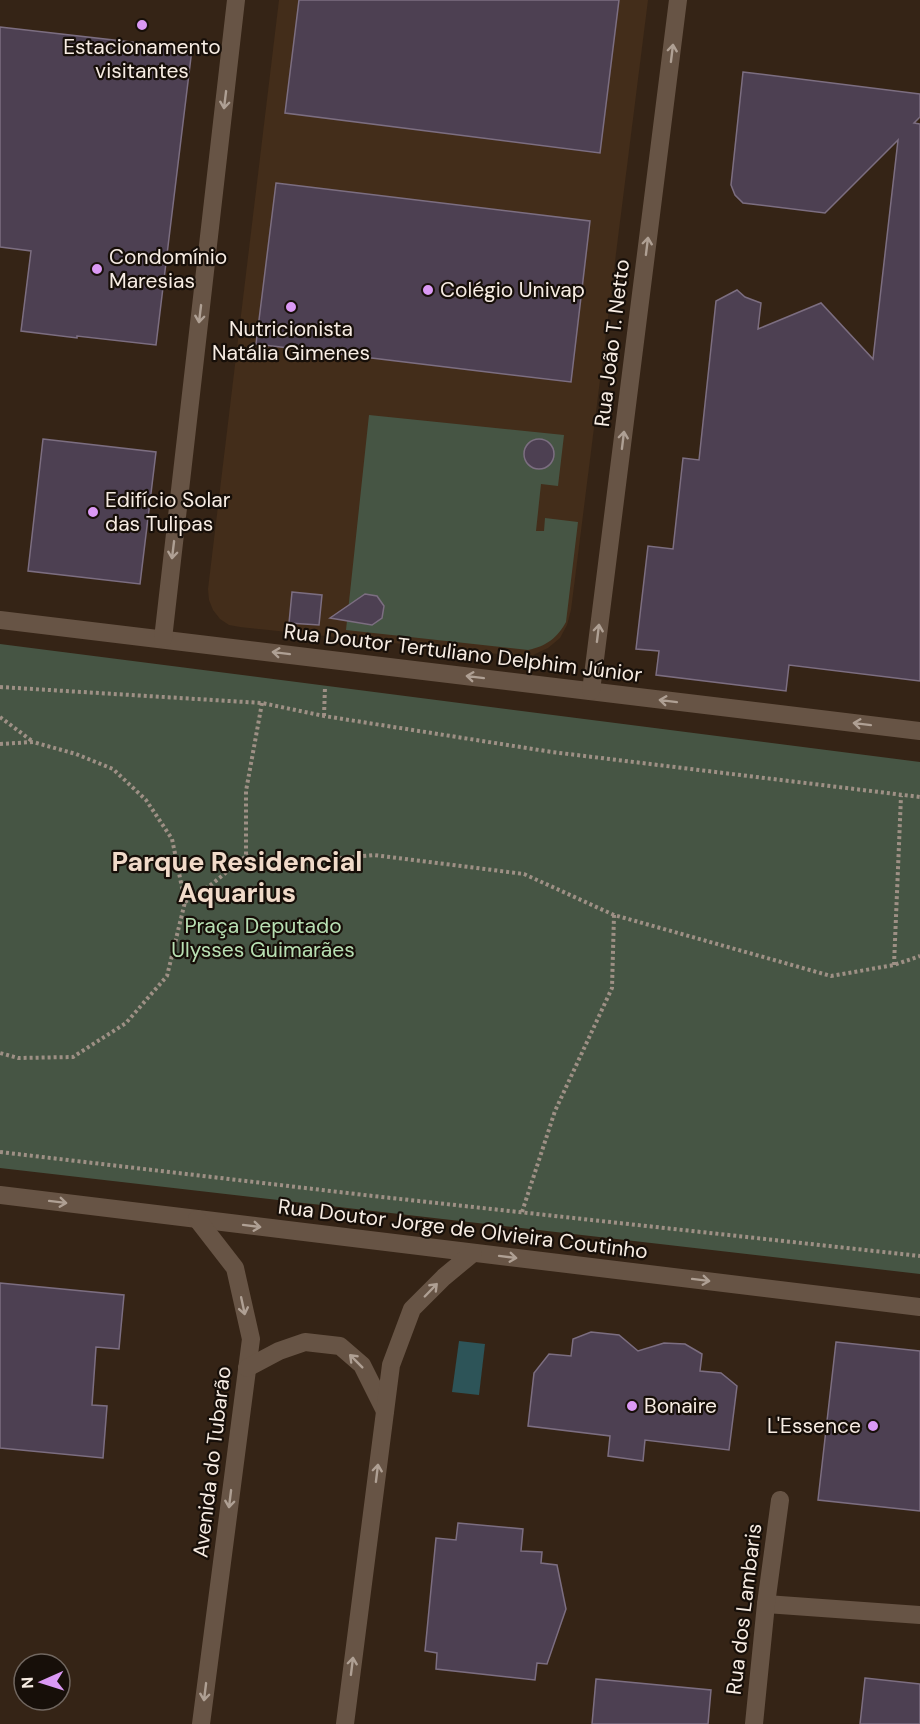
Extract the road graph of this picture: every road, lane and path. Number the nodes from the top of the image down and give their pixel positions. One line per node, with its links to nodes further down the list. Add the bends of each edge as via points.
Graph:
1 (236, 0): 4 (street, one-way to 4)
2 (678, 0): 6 (street, Rua João T. Netto, one-way to 2)
3 (0, 620): 4 (street, Rua Doutor Tertuliano Delphim Júnior)
4 (163, 639): 6 (street, Rua Doutor Tertuliano Delphim Júnior, one-way to 4)
5 (0, 687): 7 (path)
6 (591, 691): 9 (street, Rua Doutor Tertuliano Delphim Júnior, one-way to 6)
7 (262, 703): 12 (path, via 552,752); 14 (path, via 246,791)
8 (0, 717): 10 (path)
9 (920, 731)
10 (33, 742): 11 (path); 15 (path, via 113,769 146,800 172,840)
11 (0, 744)
12 (901, 795): 13 (path); 18 (path)
13 (920, 797)
14 (246, 856): 15 (path); 16 (path, via 289,868 374,855 524,874)
15 (185, 902): 19 (path, via 167,976 126,1023 73,1057 18,1058)
16 (614, 915): 18 (path, via 831,976); 22 (path, via 612,988 555,1111)
17 (920, 956): 18 (path)
18 (894, 965)
19 (0, 1053)
20 (0, 1152): 22 (path)
21 (0, 1195): 23 (street, Rua Doutor Jorge de Olvieira Coutinho, one-way to 23)
22 (522, 1212): 25 (path)
23 (197, 1219): 24 (street, Rua Doutor Jorge de Olvieira Coutinho, one-way to 24); 27 (street, Avenida do Tubarão, one-way to 27, via 235,1268 250,1339)
24 (473, 1253): 26 (street, Rua Doutor Jorge de Olvieira Coutinho, one-way to 26); 28 (street, one-way to 24, via 391,1365 412,1309)
25 (920, 1256)
26 (920, 1307)
27 (247, 1368): 28 (street, one-way to 27, via 362,1365 340,1346 305,1342); 32 (street, Avenida do Tubarão, one-way to 32)
28 (385, 1411): 33 (street, one-way to 28)
29 (780, 1500): 30 (street, Rua dos Lambaris)
30 (766, 1604): 31 (street); 34 (street, Rua dos Lambaris)
31 (920, 1615)
32 (201, 1724)
33 (345, 1724)
34 (754, 1724)

